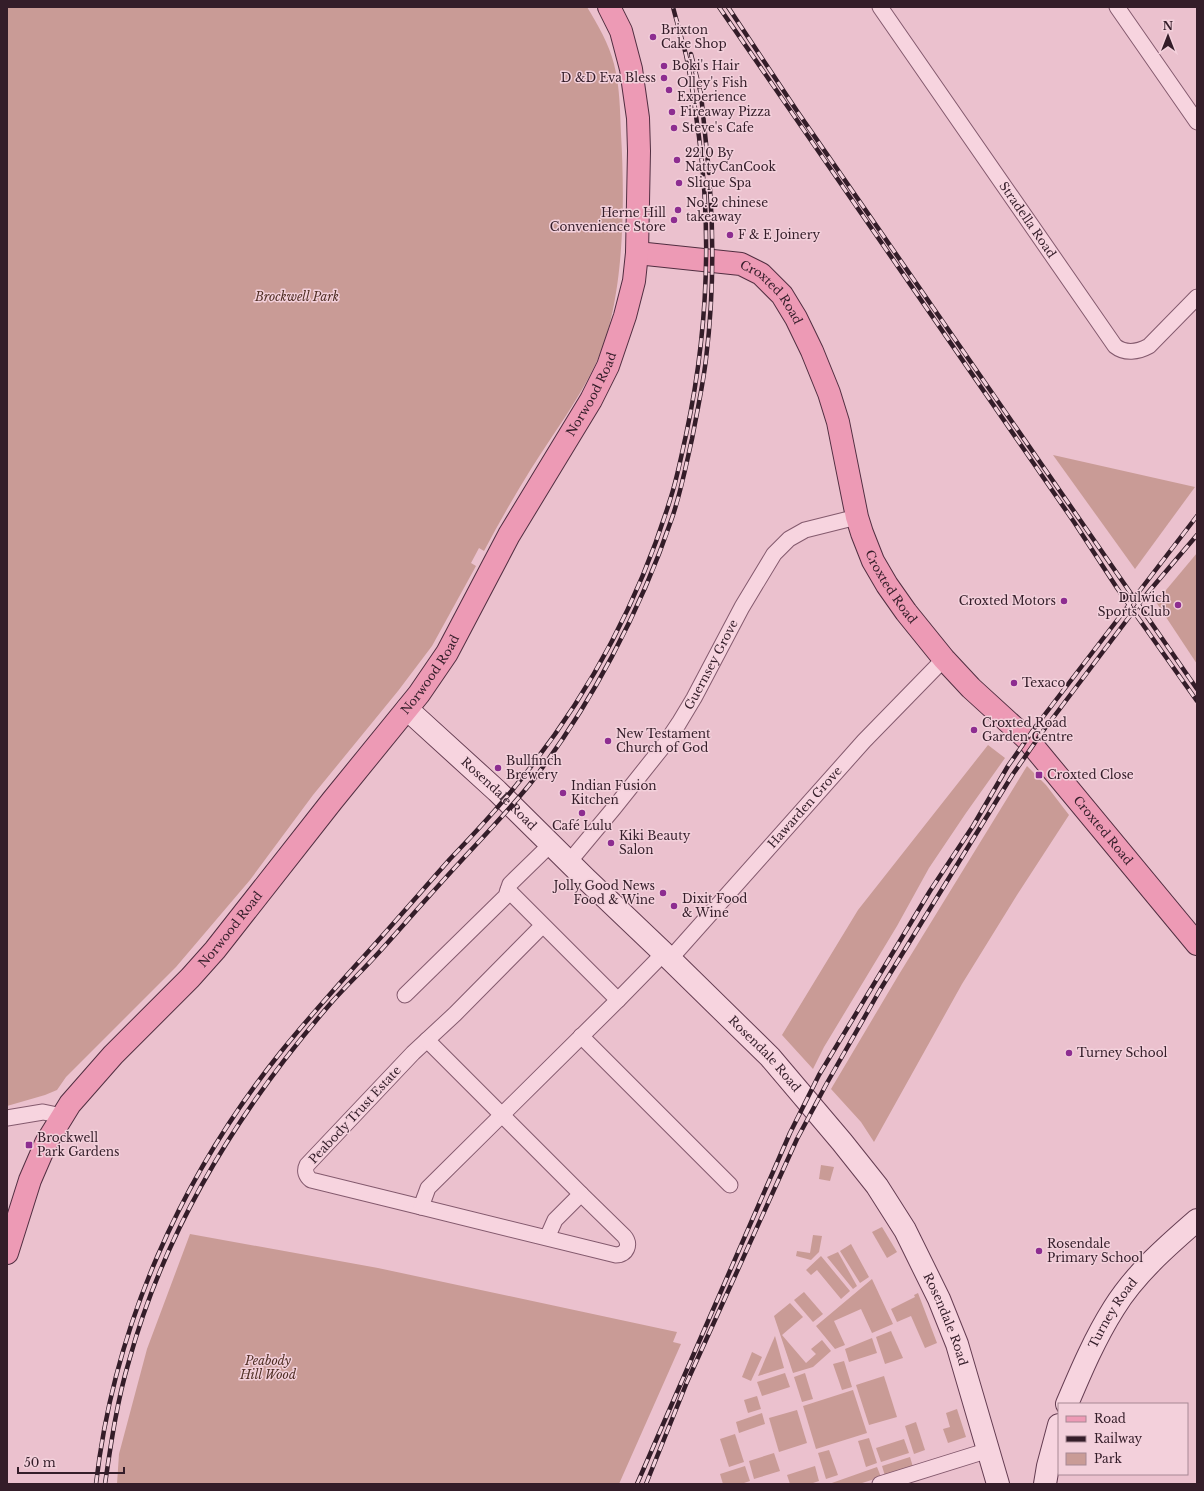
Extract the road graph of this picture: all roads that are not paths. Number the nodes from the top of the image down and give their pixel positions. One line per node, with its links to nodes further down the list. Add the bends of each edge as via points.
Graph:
1 (609, 7): 5 (main road, Norwood Road, via 626,46 637,111)
2 (880, 7): 6 (street, Stradella Road, via 1115,346 1125,352 1149,346)
3 (1117, 7): 4 (street)
4 (1197, 122)
5 (637, 253): 7 (main road, Croxted Road, via 741,264 761,274 782,295 812,350 829,393 838,422); 9 (main road, Norwood Road, via 634,281 625,316 612,358 600,384 509,535 447,652)
6 (1197, 297)
7 (857, 517): 8 (main road, Croxted Road, via 866,546 879,573); 11 (street, Guernsey Grove, via 805,530 789,539 774,554 679,723 665,744)
8 (944, 659): 14 (main road, Croxted Road, via 971,688 1028,740); 15 (street, Hawarden Grove, via 864,741)
9 (407, 709): 10 (street, Rosendale Road); 21 (main road, Norwood Road, via 215,950 113,1055)
10 (551, 844): 11 (street, Rosendale Road); 12 (street, via 510,884)
11 (569, 862): 15 (street, Rosendale Road)
12 (508, 890): 13 (street); 16 (street, via 506,896)
13 (543, 925): 17 (street); 19 (street, Peabody Trust Estate)
14 (1197, 944)
15 (667, 956): 17 (street); 31 (street, Rosendale Road, via 770,1057 842,1142 895,1213 939,1299 957,1344)
16 (406, 995)
17 (618, 1000): 18 (street)
18 (581, 1036): 20 (street); 23 (street)
19 (427, 1040): 20 (street, Peabody Trust Estate); 25 (street, Peabody Trust Estate, via 307,1164 305,1172 311,1180)
20 (503, 1114): 24 (street, Peabody Trust Estate); 25 (street, via 428,1188)
21 (62, 1116): 22 (street, via 43,1112); 28 (main road, Norwood Road, via 46,1143 30,1180)
22 (7, 1118)
23 (730, 1185)
24 (581, 1194): 27 (street, via 555,1220); 27 (street, Peabody Trust Estate, via 626,1239 626,1251 616,1255)
25 (421, 1207): 27 (street, Peabody Trust Estate)
26 (1197, 1220): 29 (street, Turney Road, via 1140,1275 1114,1307 1097,1337)
27 (547, 1238)
28 (7, 1252)
29 (1067, 1403)
30 (1058, 1429): 34 (street)
31 (988, 1450): 32 (street); 33 (street, Rosendale Road)
32 (880, 1484)
33 (998, 1484)
34 (1045, 1484)

